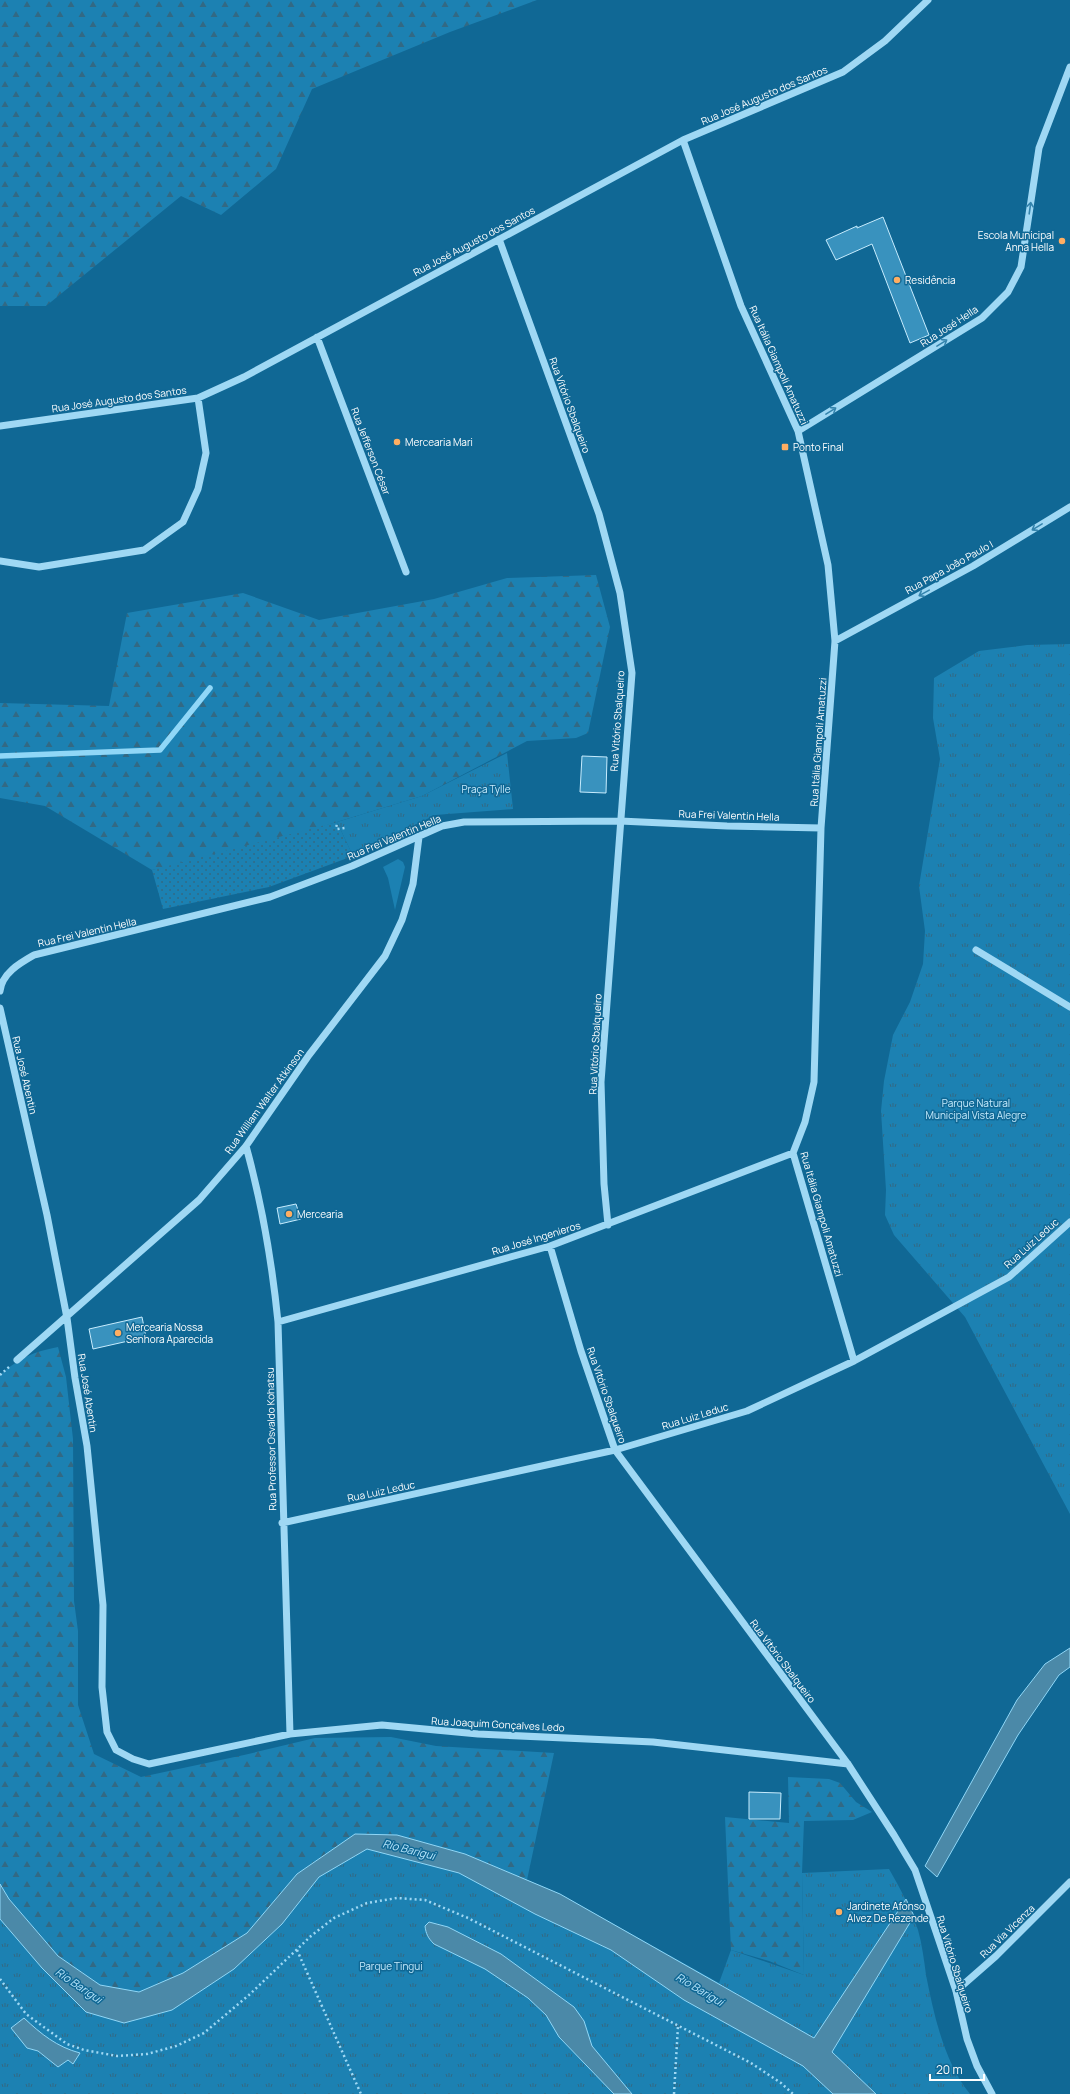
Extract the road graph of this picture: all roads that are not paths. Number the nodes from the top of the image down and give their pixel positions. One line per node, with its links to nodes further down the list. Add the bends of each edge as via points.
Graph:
1 (928, 0): 3 (street, Rua José Augusto dos Santos, via 885,41 842,72)
2 (1070, 68): 8 (street, Rua José Hella, one-way to 2, via 982,318 1008,292 1022,267 1039,148)
3 (683, 140): 4 (street, Rua José Augusto dos Santos); 8 (street, Rua Itália Giampoli Amatuzzi, via 741,306)
4 (499, 239): 5 (street, Rua José Augusto dos Santos); 13 (street, Rua Vitório Sbalqueiro, via 599,514 620,592 632,673)
5 (317, 337): 6 (street, Rua José Augusto dos Santos, via 244,377); 11 (street, Rua Jefferson César)
6 (198, 398): 7 (street, Rua José Augusto dos Santos); 10 (street, via 206,453 198,489 183,522 144,550 39,567)
7 (0, 426)
8 (798, 431): 12 (street, Rua Itália Giampoli Amatuzzi, via 828,565)
9 (1070, 507): 12 (street, Rua Papa João Paulo I, one-way to 12, via 973,566)
10 (0, 561)
11 (406, 572)
12 (836, 641): 14 (street, Rua Itália Giampoli Amatuzzi)
13 (620, 820): 14 (street, Rua Frei Valentin Hella); 15 (street, Rua Frei Valentin Hella, via 464,822 442,826); 24 (street, Rua Vitório Sbalqueiro, via 601,1082)
14 (821, 828): 22 (street, Rua Itália Giampoli Amatuzzi, via 814,1082 805,1122)
15 (419, 837): 17 (street, Rua Frei Valentin Hella, via 270,897 34,955 12,968); 21 (street, Rua William Walter Atkinson, via 413,884 402,920 385,956 309,1055)
16 (976, 950): 19 (street)
17 (0, 987): 18 (street)
18 (0, 991)
19 (1070, 1007)
20 (0, 1008): 26 (street, Rua José Abentin, via 47,1215)
21 (246, 1146): 26 (street, Rua William Walter Atkinson, via 199,1200); 27 (street, Rua Professor Osvaldo Kohatsu, via 272,1265)
22 (793, 1153): 24 (street, Rua José Ingenieros); 29 (street, Rua Itália Giampoli Amatuzzi)
23 (1070, 1222): 29 (street, Rua Luiz Leduc, via 1009,1277)
24 (608, 1225): 25 (street, Rua José Ingenieros)
25 (550, 1246): 27 (street, Rua José Ingenieros); 30 (street, Rua Vitório Sbalqueiro, via 581,1351)
26 (67, 1318): 28 (street, Rua William Walter Atkinson); 33 (street, Rua José Abentin, via 87,1446 103,1605 102,1687 107,1732 116,1750 132,1759)
27 (278, 1322): 31 (street, Rua Professor Osvaldo Kohatsu)
28 (17, 1360)
29 (854, 1361): 30 (street, Rua Luiz Leduc, via 747,1411)
30 (615, 1450): 31 (street, Rua Luiz Leduc); 34 (street, Rua Vitório Sbalqueiro)
31 (282, 1523): 32 (street, Rua Professor Osvaldo Kohatsu)
32 (290, 1734): 33 (street, Rua Joaquim Gonçalves Ledo); 34 (street, Rua Joaquim Gonçalves Ledo, via 382,1725 478,1734 653,1742)
33 (149, 1764)
34 (848, 1764): 36 (street, Rua Vitório Sbalqueiro, via 915,1870)
35 (1070, 1882): 36 (street, Rua Via Vicenza, via 996,1956)
36 (956, 1991): 37 (street, Rua Vitório Sbalqueiro, via 967,2039 977,2066)
37 (992, 2094)

